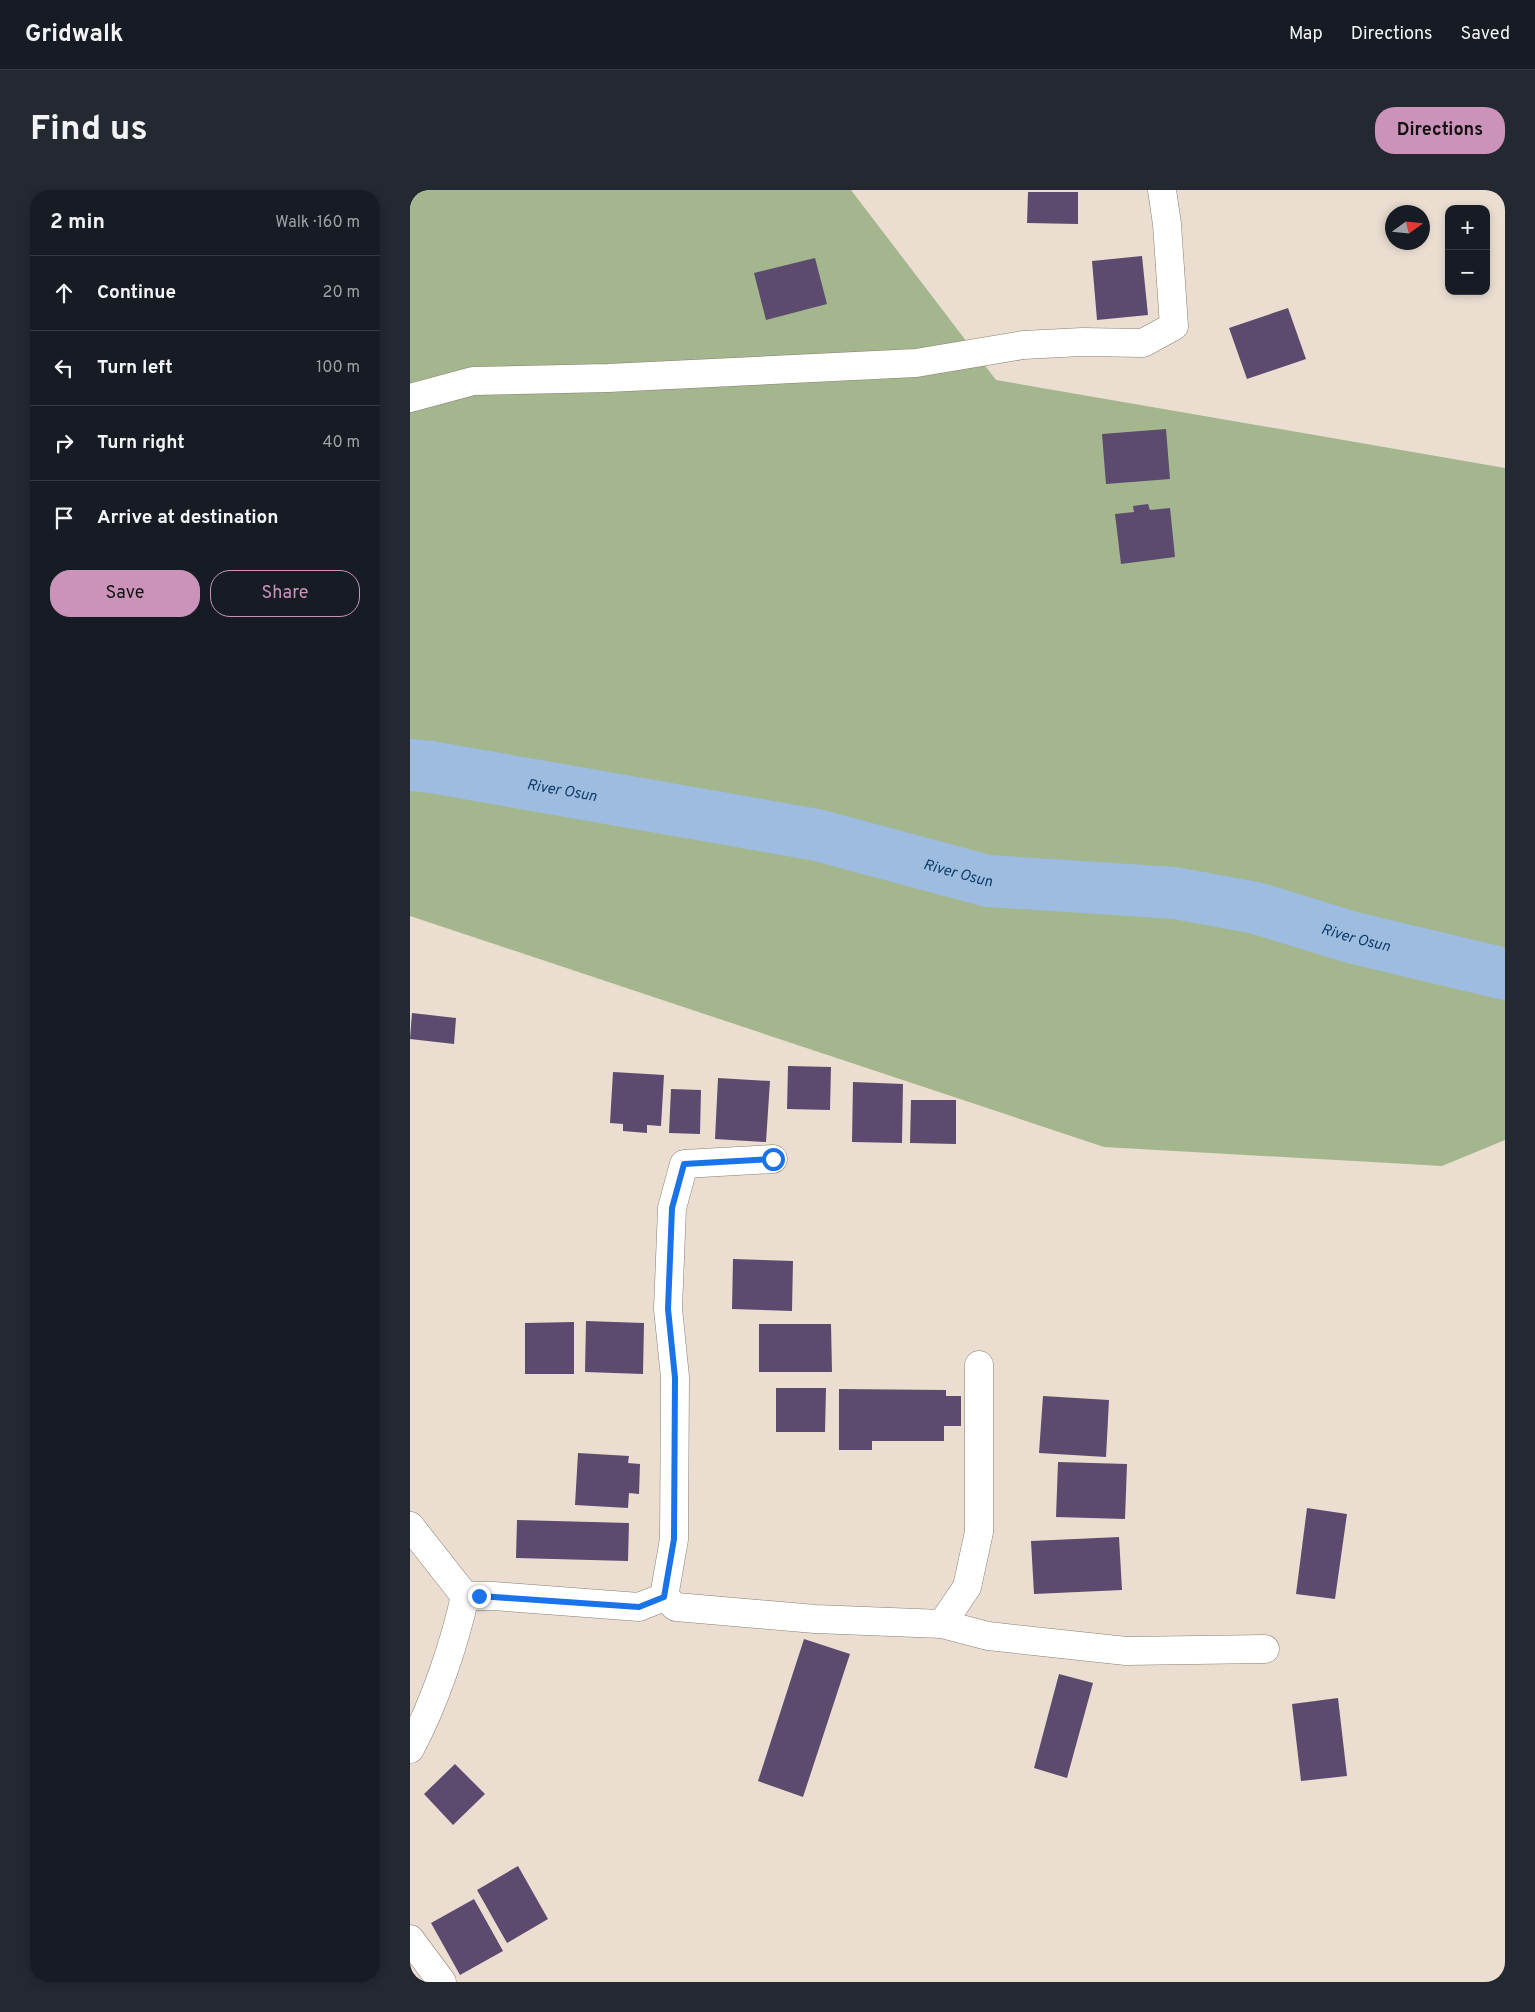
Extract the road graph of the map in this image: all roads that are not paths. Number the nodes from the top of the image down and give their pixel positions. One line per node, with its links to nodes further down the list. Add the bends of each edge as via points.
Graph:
1 (1162, 190): 2 (street, via 1174,326 1143,343 1023,345 916,363 473,381)
2 (410, 398)
3 (773, 1159): 7 (street, via 684,1164 672,1208 668,1309 675,1378 674,1539)
4 (979, 1365): 8 (street, via 979,1532 967,1587)
5 (410, 1526): 6 (street)
6 (465, 1596): 7 (street, via 639,1607); 10 (street, via 455,1636 422,1727)
7 (664, 1597): 8 (street, via 676,1607 815,1619)
8 (942, 1624): 9 (street, via 988,1636 1126,1651)
9 (1265, 1649)
10 (410, 1749)
11 (410, 1939): 12 (street)
12 (442, 1982)

